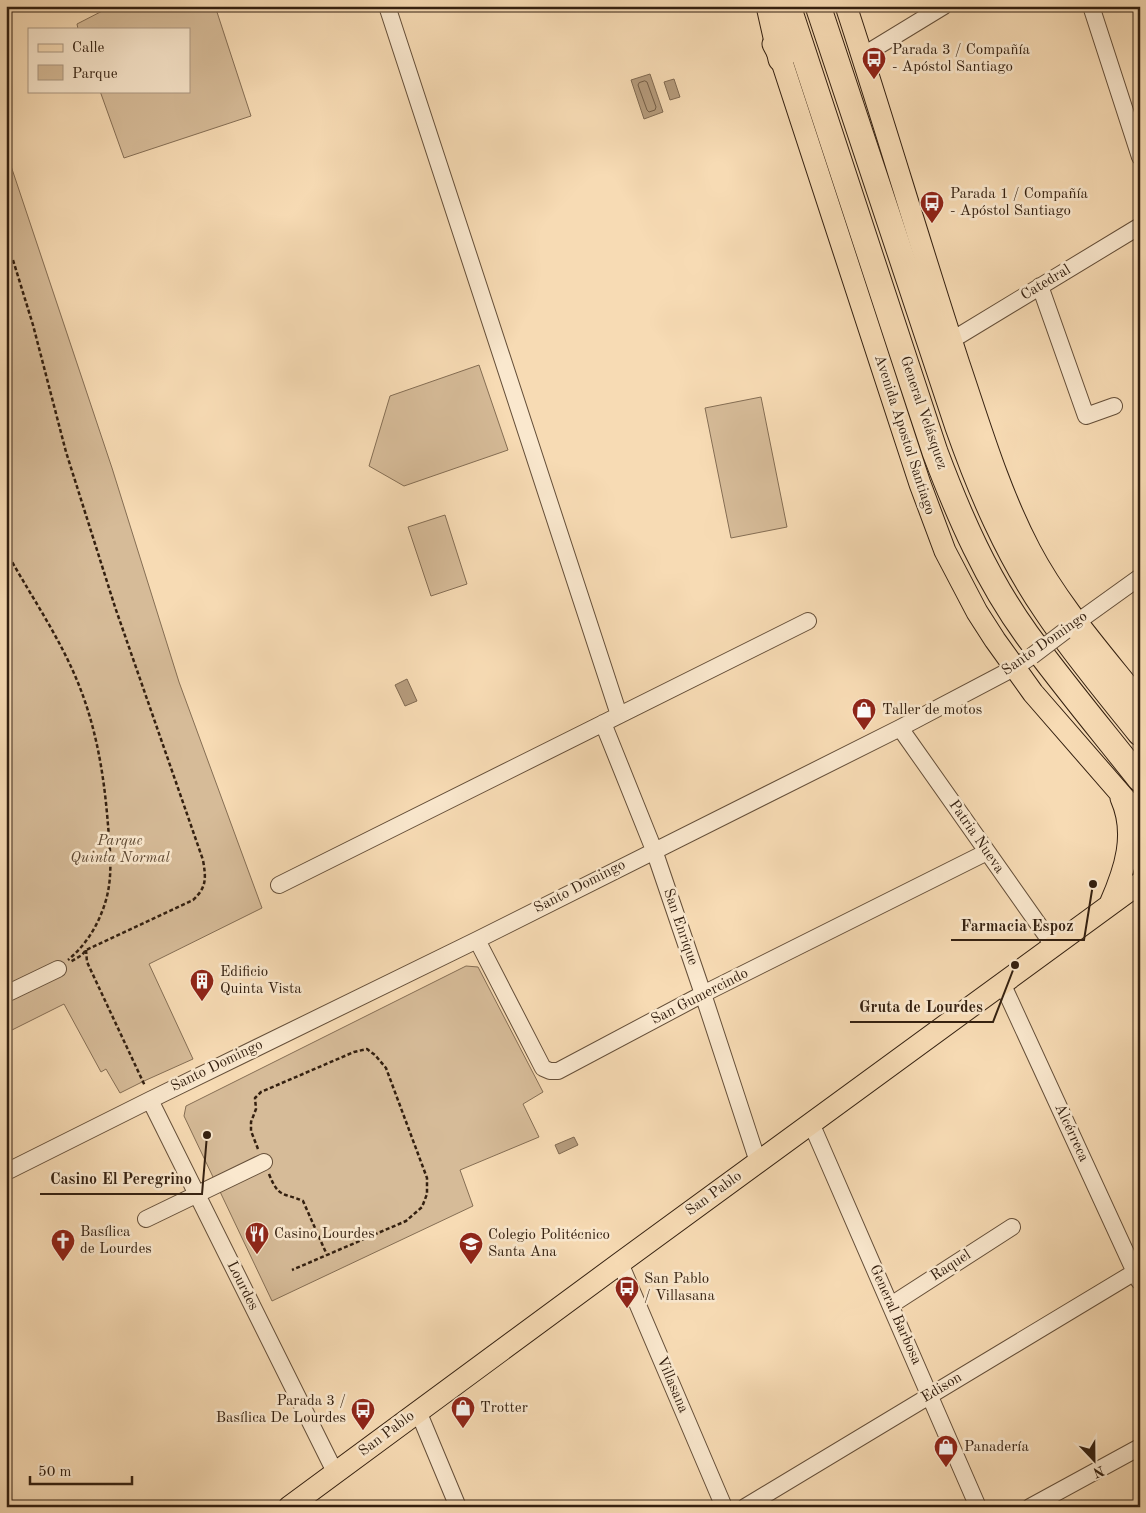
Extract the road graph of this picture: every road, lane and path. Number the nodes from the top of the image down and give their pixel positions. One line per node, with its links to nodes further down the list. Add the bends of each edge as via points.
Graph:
1 (387, 6): 23 (street)
2 (759, 6): 10 (main road, Avenida Apostol Santiago)
3 (769, 6): 10 (highway)
4 (788, 6): 27 (highway, General Velásquez, via 932,444 962,518 990,574 1027,634)
5 (818, 6): 26 (highway, General Velásquez, via 983,495 1012,556 1046,612)
6 (846, 6): 9 (main road)
7 (944, 6): 9 (street)
8 (1090, 6): 11 (street)
9 (862, 56): 15 (main road)
10 (781, 60): 21 (main road, Avenida Apostol Santiago, via 932,518 961,583)
11 (1140, 157)
12 (1140, 226): 14 (street, Catedral)
13 (6, 269): 37 (path, via 13,260 66,452 205,871 204,888 193,900)
14 (1040, 286): 15 (street, Catedral); 16 (street, via 1086,416)
15 (952, 340): 20 (main road, via 1005,496)
16 (1114, 406)
17 (6, 551): 38 (path, via 58,640 78,684 99,752 107,799 111,872 106,899 86,942)
18 (1140, 577): 20 (street, Santo Domingo)
19 (808, 621): 23 (street)
20 (1071, 626): 21 (street, Santo Domingo, bridge); 22 (main road)
21 (1014, 668): 25 (street, Santo Domingo); 28 (main road, Avenida Apostol Santiago)
22 (1140, 701)
23 (619, 715): 24 (street)
24 (603, 723): 30 (street, San Enrique); 33 (street)
25 (900, 728): 30 (street, Santo Domingo); 31 (street, Patria Nueva)
26 (1140, 733)
27 (1140, 779)
28 (1116, 789): 29 (main road, Avenida Apostol Santiago); 34 (main road, via 1126,814 1129,840 1122,876)
29 (1140, 816)
30 (654, 850): 35 (street, Santo Domingo); 41 (street, San Enrique)
31 (987, 852): 36 (street, Patria Nueva); 41 (street, San Gumercindo)
32 (1140, 883): 34 (main road, San Pablo)
33 (279, 885)
34 (1110, 904): 36 (main road, San Pablo)
35 (477, 940): 41 (street, San Gumercindo, via 543,1068 550,1071 558,1071); 42 (street, Santo Domingo)
36 (1053, 945): 39 (main road, San Pablo)
37 (86, 950): 38 (path); 42 (path, via 87,962)
38 (58, 969): 40 (street)
39 (1002, 983): 43 (main road, San Pablo); 53 (street, Alcérreca)
40 (6, 994)
41 (703, 994): 45 (street, San Enrique)
42 (150, 1100): 46 (street, Santo Domingo); 47 (street, Lourdes)
43 (811, 1123): 45 (main road, San Pablo); 54 (street, General Barbosa)
44 (264, 1162): 47 (street); 50 (path, via 281,1194 303,1201); 50 (path, via 251,1131 255,1098 261,1092 354,1052 367,1049 375,1055 386,1068 427,1178 427,1194 422,1207 406,1221)
45 (758, 1162): 51 (main road, San Pablo)
46 (6, 1172)
47 (197, 1194): 48 (street); 58 (street, Lourdes)
48 (146, 1219)
49 (1012, 1228): 54 (street, Raquel)
50 (327, 1255): 52 (path)
51 (620, 1263): 56 (main road, San Pablo); 61 (street, Villasana)
52 (292, 1270)
53 (1138, 1274): 55 (street, Edison)
54 (891, 1305): 55 (street, General Barbosa)
55 (930, 1396): 62 (street, Edison); 63 (street, General Barbosa)
56 (418, 1411): 58 (main road, San Pablo); 60 (street)
57 (1140, 1447): 64 (street)
58 (335, 1472): 59 (main road, San Pablo)
59 (289, 1507)
60 (458, 1507)
61 (724, 1507)
62 (745, 1507)
63 (978, 1507)
64 (1030, 1507)

